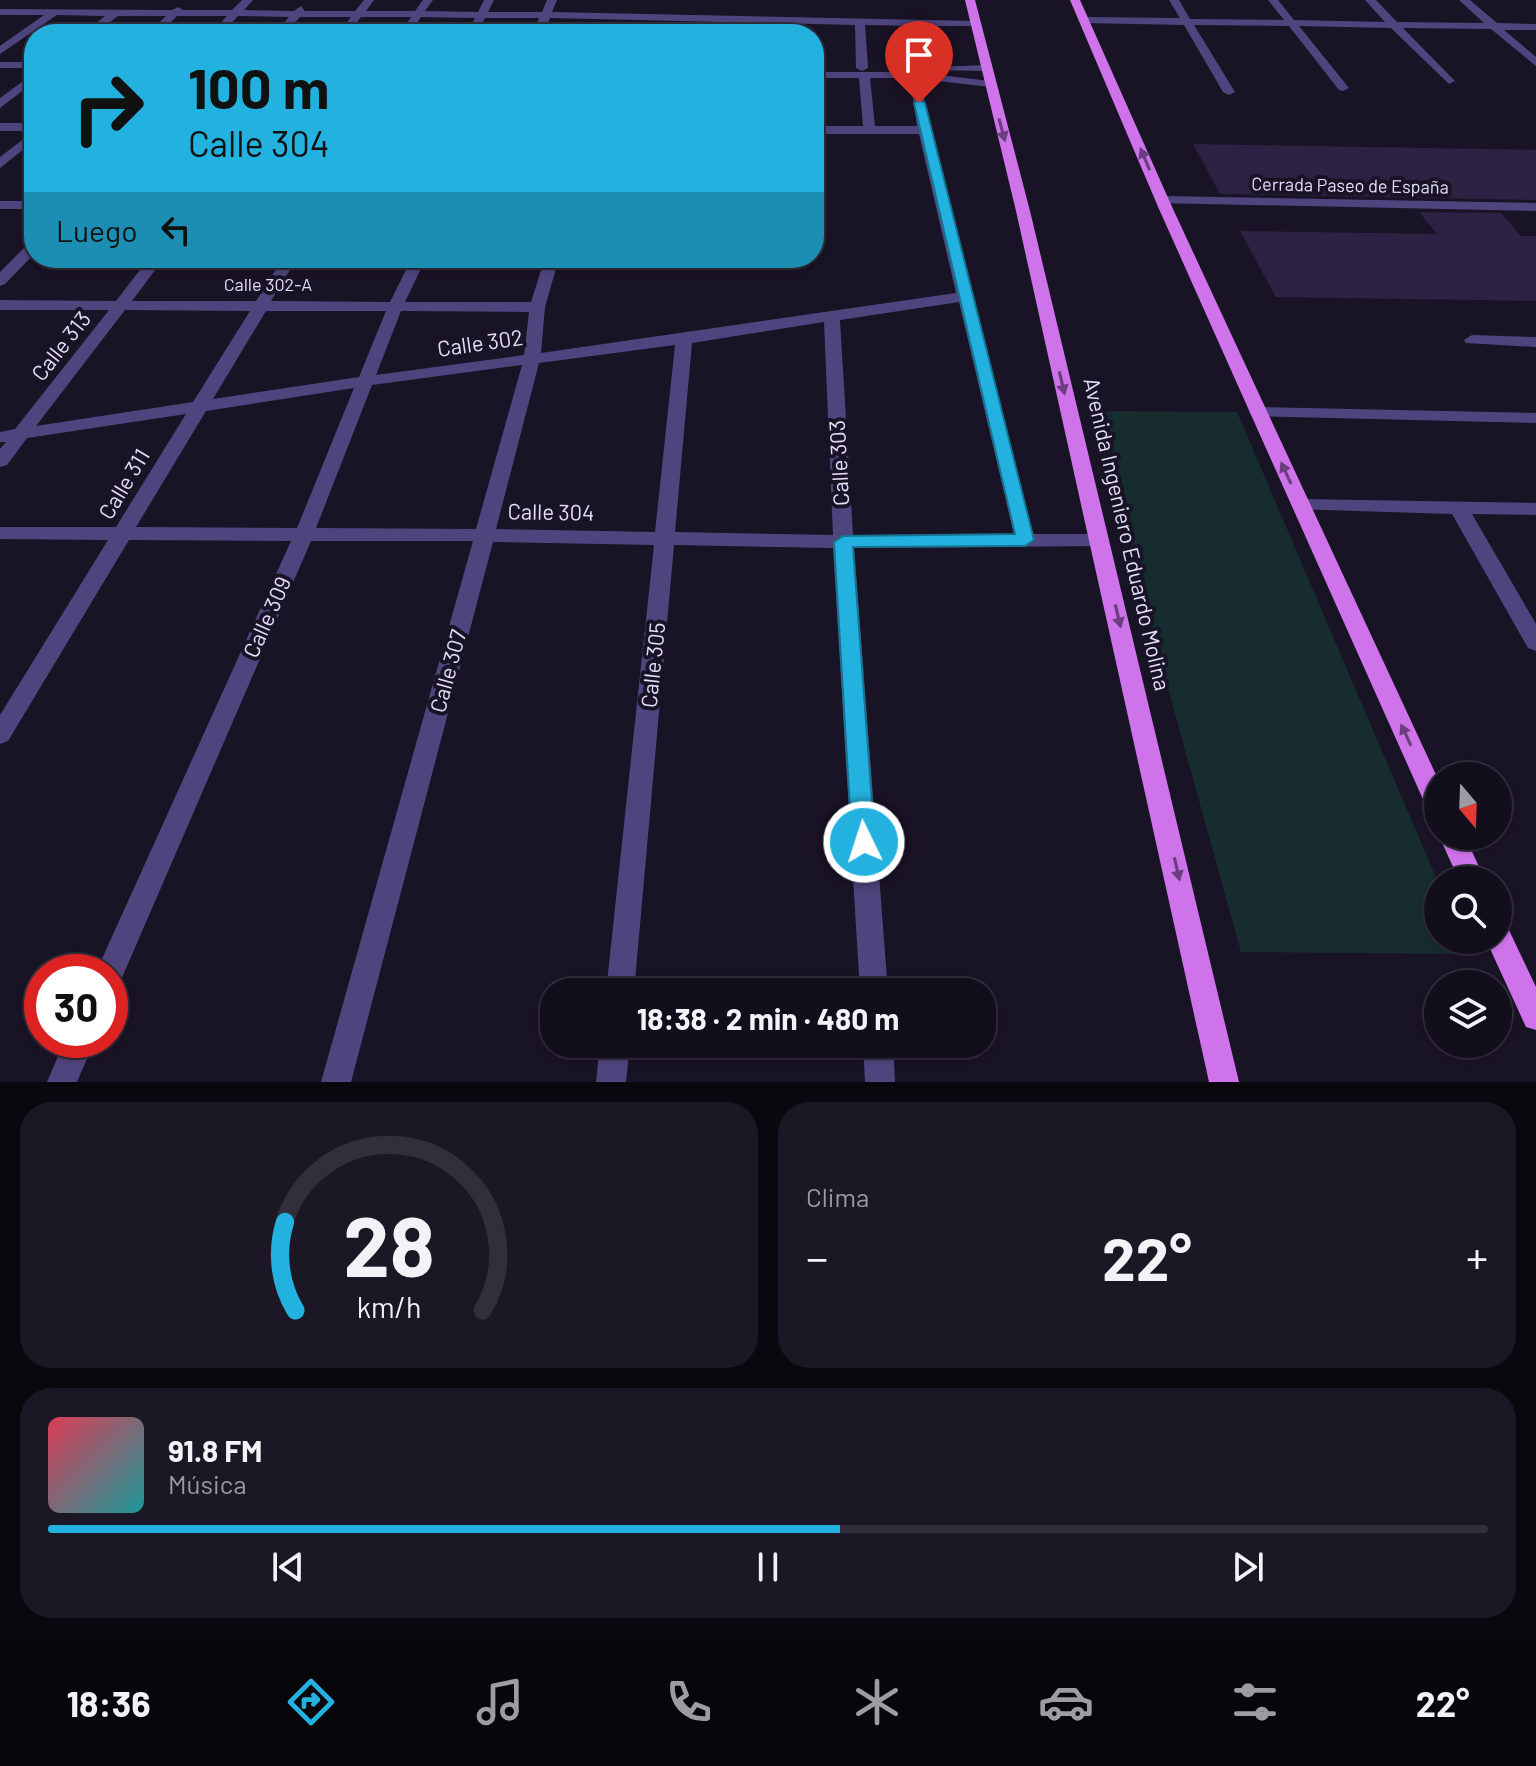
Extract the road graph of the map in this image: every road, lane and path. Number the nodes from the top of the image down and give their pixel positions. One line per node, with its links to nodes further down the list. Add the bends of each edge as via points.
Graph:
1 (8, 0): 17 (street)
2 (70, 0): 19 (street)
3 (129, 0): 20 (street)
4 (189, 0): 21 (street)
5 (248, 0): 22 (street)
6 (309, 0): 23 (street)
7 (369, 0): 24 (street)
8 (428, 0): 25 (street)
9 (489, 0): 26 (street)
10 (552, 0): 27 (street)
11 (970, 0): 47 (main road, Avenida Ingeniero Eduardo Molina)
12 (1075, 0): 30 (main road)
13 (1174, 0): 32 (street)
14 (1273, 0): 35 (street)
15 (1370, 0): 48 (street)
16 (1464, 0): 49 (street)
17 (0, 6)
18 (0, 12): 19 (street)
19 (54, 13): 20 (street); 36 (street)
20 (114, 13): 21 (street); 37 (street)
21 (175, 13): 22 (street); 38 (street)
22 (235, 14): 23 (street); 39 (street)
23 (296, 14): 24 (street); 40 (street)
24 (358, 14): 25 (street); 41 (street)
25 (418, 14): 26 (street); 42 (street)
26 (481, 15): 27 (street); 43 (street)
27 (546, 15): 28 (street); 44 (street)
28 (669, 18): 29 (street); 45 (street)
29 (733, 19): 31 (street); 46 (street)
30 (1084, 20): 32 (street); 79 (main road, one-way to 30)
31 (797, 21): 33 (street)
32 (1187, 21): 35 (street); 68 (street)
33 (860, 22): 34 (street); 59 (street)
34 (920, 23): 47 (street); 56 (street)
35 (1290, 23): 48 (street); 67 (street)
36 (38, 24)
37 (100, 24)
38 (163, 24)
39 (225, 24)
40 (288, 24)
41 (350, 24)
42 (412, 24)
43 (476, 24)
44 (542, 24)
45 (668, 24)
46 (733, 24)
47 (975, 24): 57 (main road, Avenida Ingeniero Eduardo Molina)
48 (1394, 25): 49 (street); 64 (street)
49 (1493, 27): 50 (street); 53 (street)
50 (1536, 27)
51 (24, 34): 52 (street)
52 (0, 51)
53 (1536, 63)
54 (0, 65): 55 (street)
55 (24, 65)
56 (932, 68): 57 (street); 59 (street)
57 (986, 68): 66 (main road, Avenida Ingeniero Eduardo Molina)
58 (824, 69): 59 (street)
59 (863, 71): 62 (street); 63 (street); 73 (street)
60 (0, 72): 61 (street)
61 (24, 73)
62 (824, 74)
63 (915, 75): 66 (street); 74 (street)
64 (1449, 81)
65 (24, 83): 69 (street)
66 (990, 84): 115 (main road, Avenida Ingeniero Eduardo Molina, one-way to 115)
67 (1343, 88)
68 (1229, 92)
69 (0, 104)
70 (0, 127): 71 (street)
71 (24, 127)
72 (824, 130): 73 (street)
73 (869, 130): 74 (street)
74 (924, 130): 88 (street)
75 (24, 144): 76 (street)
76 (0, 164)
77 (0, 205): 78 (street)
78 (24, 205)
79 (1164, 205): 80 (street, Cerrada Paseo de España); 81 (street, Cerrada Paseo de España); 101 (main road)
80 (1536, 207)
81 (1536, 216)
82 (24, 256): 87 (street)
83 (149, 268): 90 (street, Calle 313)
84 (284, 268): 91 (street, Calle 311)
85 (414, 268): 92 (street, Calle 309)
86 (549, 268): 93 (street, Calle 307)
87 (0, 281)
88 (966, 296): 94 (street, Calle 302); 114 (street)
89 (0, 305): 90 (street, Calle 302-A)
90 (120, 305): 91 (street, Calle 302-A); 103 (street, Calle 313)
91 (261, 305): 92 (street, Calle 302-A); 100 (street, Calle 311)
92 (396, 305): 93 (street, Calle 302-A); 99 (street, Calle 309)
93 (537, 307): 98 (street, Calle 307)
94 (832, 316): 95 (street, Calle 302); 116 (street, Calle 303)
95 (684, 339): 98 (street, Calle 302); 113 (street, Calle 305)
96 (1472, 340): 97 (street)
97 (1536, 342)
98 (532, 359): 99 (street, Calle 302); 112 (street, Calle 307)
99 (367, 381): 100 (street, Calle 302); 111 (street, Calle 309)
100 (199, 406): 103 (street, Calle 302); 110 (street, Calle 311)
101 (1258, 412): 102 (street); 106 (main road, one-way to 101)
102 (1536, 418)
103 (21, 433): 104 (street, Calle 302); 105 (street, Calle 313)
104 (0, 437)
105 (0, 461)
106 (1301, 505): 107 (street); 119 (main road, one-way to 106)
107 (1458, 507): 108 (street); 117 (street)
108 (1536, 509)
109 (0, 533): 110 (street, Calle 304)
110 (122, 534): 111 (street, Calle 304); 118 (street, Calle 311)
111 (304, 534): 112 (street, Calle 304); 120 (street, Calle 309)
112 (485, 535): 113 (street, Calle 304); 129 (street, Calle 307)
113 (666, 538): 116 (street, Calle 304); 122 (street, Calle 305)
114 (1025, 540): 115 (street, Calle 304); 116 (street, Calle 304)
115 (1100, 540): 132 (main road, Avenida Ingeniero Eduardo Molina, one-way to 132)
116 (843, 542): 123 (street, Calle 303)
117 (1536, 643)
118 (0, 735)
119 (1424, 775)
120 (118, 954)
121 (1506, 954): 124 (main road)
122 (621, 978)
123 (873, 978)
124 (1536, 1016)
125 (72, 1058): 128 (street)
126 (614, 1058): 130 (street)
127 (879, 1058): 131 (street)
128 (62, 1082)
129 (336, 1082)
130 (611, 1082)
131 (880, 1082)
132 (1224, 1082)

